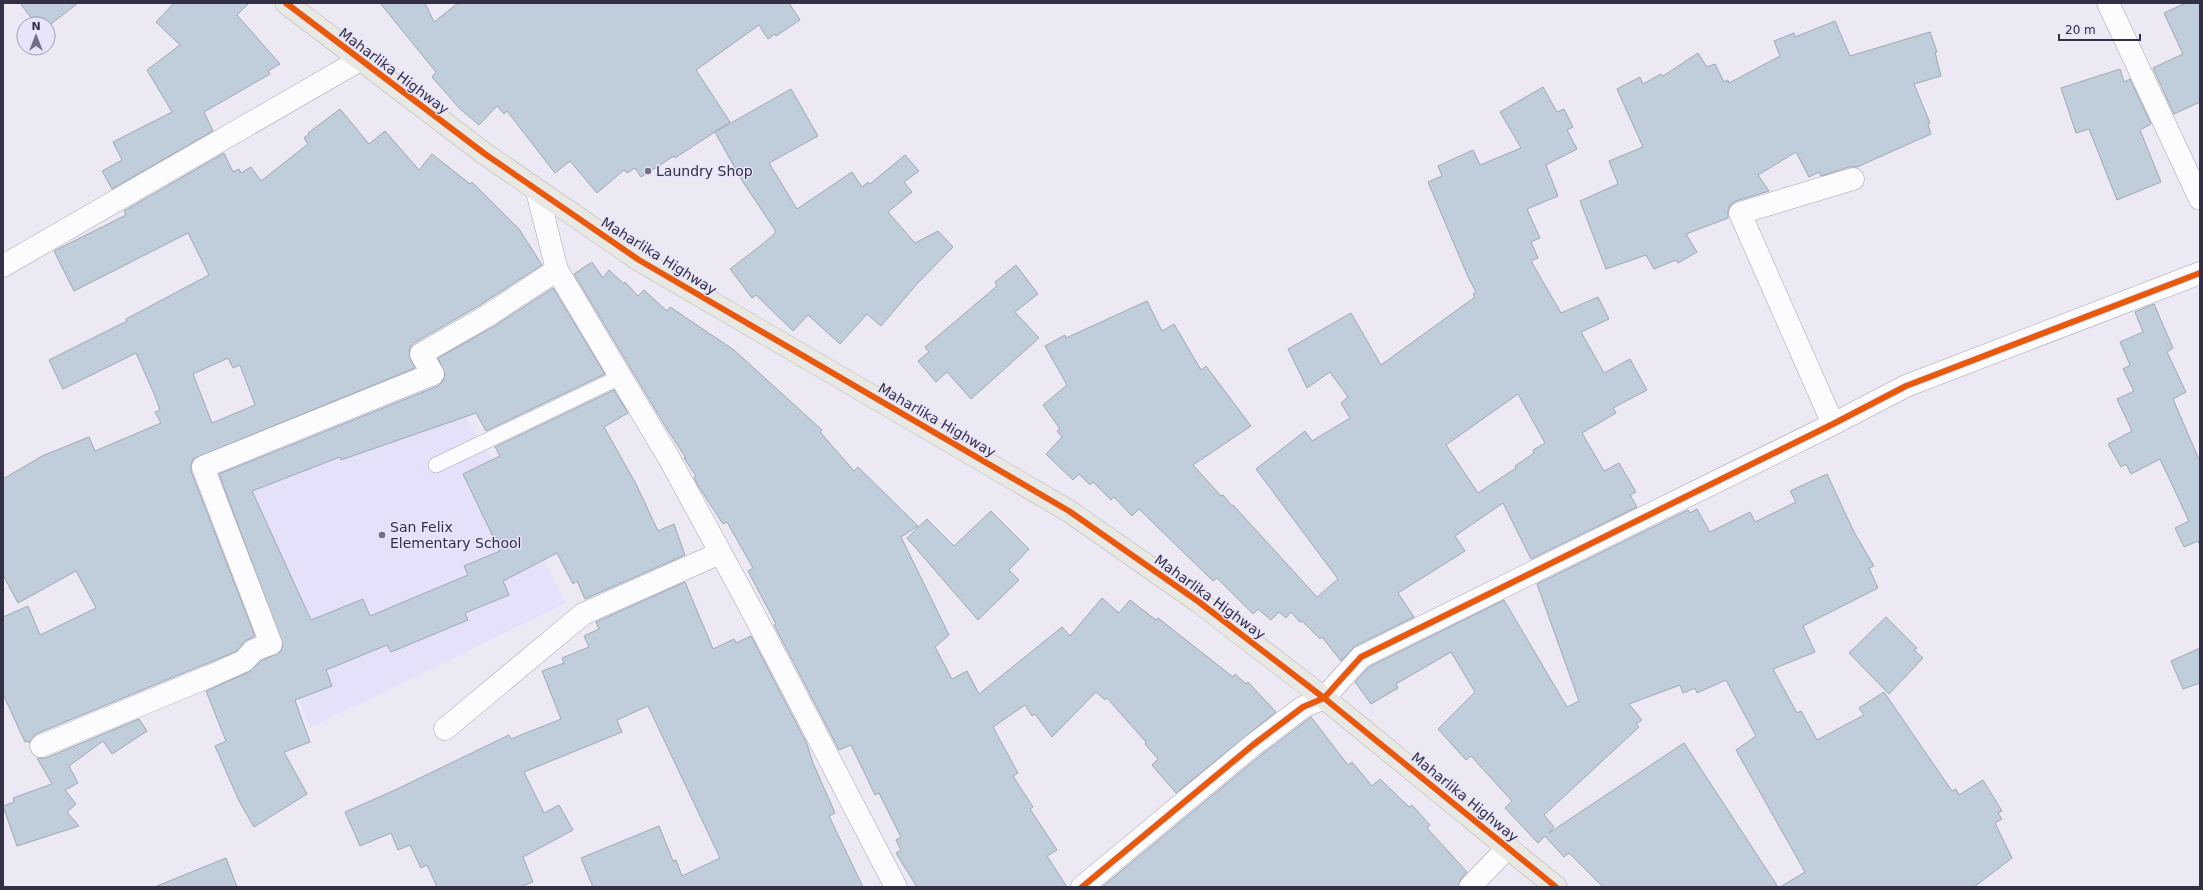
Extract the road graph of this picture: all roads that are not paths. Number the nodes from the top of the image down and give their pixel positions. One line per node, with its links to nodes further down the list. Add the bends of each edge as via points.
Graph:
1 (286, 3): 3 (highway, Maharlika Highway)
2 (2108, 3): 6 (street)
3 (360, 60): 5 (highway, Maharlika Highway); 7 (street)
4 (1853, 179): 11 (street, via 1740,213)
5 (537, 191): 8 (street); 14 (highway, Maharlika Highway, via 639,260 1069,511 1199,602)
6 (2200, 199)
7 (3, 266)
8 (557, 270): 10 (street); 16 (street, via 487,316 421,354 433,374 203,466 271,644 254,650 244,661)
9 (2200, 273): 11 (street, via 1906,386)
10 (620, 377): 12 (lane); 13 (street, via 669,458)
11 (1833, 424): 14 (street, via 1361,657)
12 (436, 465)
13 (720, 553): 15 (street, via 583,614); 18 (street)
14 (1324, 698): 17 (highway, Maharlika Highway); 19 (street, via 1304,707 1253,745)
15 (445, 728)
16 (41, 746)
17 (1508, 847): 20 (street); 21 (highway, Maharlika Highway)
18 (896, 887)
19 (1082, 887)
20 (1470, 887)
21 (1556, 887)

